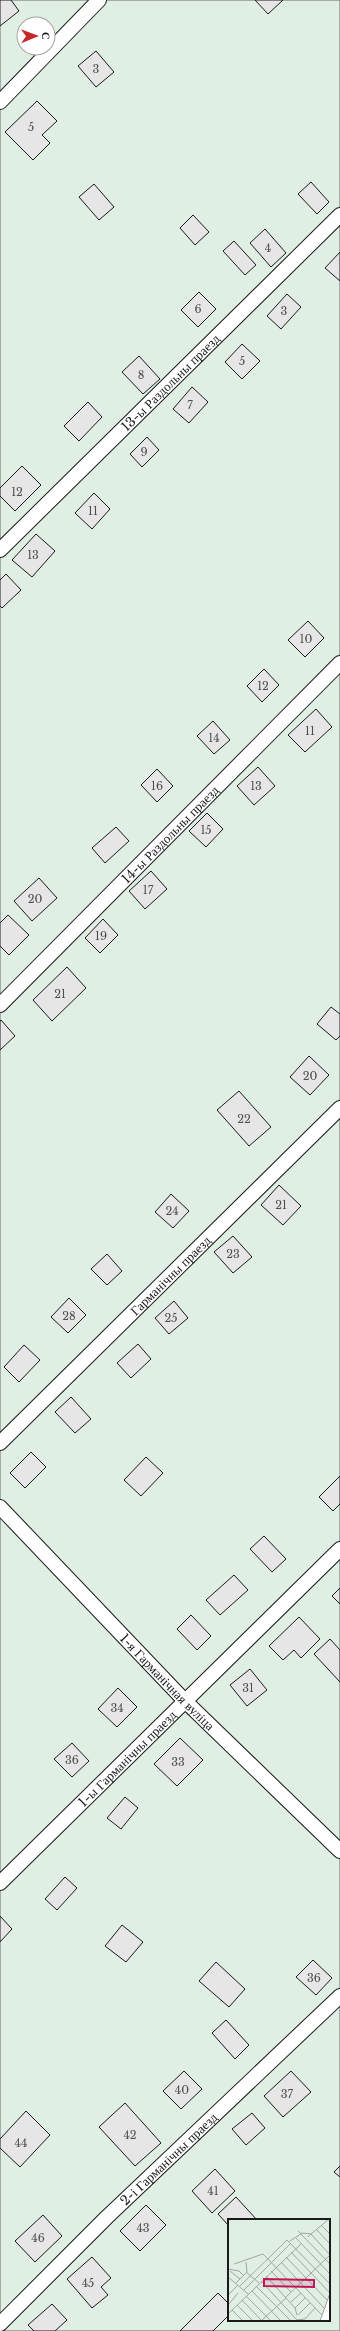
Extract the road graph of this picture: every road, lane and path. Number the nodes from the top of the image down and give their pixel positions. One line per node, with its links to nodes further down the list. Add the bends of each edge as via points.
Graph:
1 (99, 0): 2 (lane)
2 (0, 102)
3 (340, 215): 4 (lane, 13-ы Раздольны праезд)
4 (0, 550)
5 (340, 663): 6 (lane, 14-ы Раздольны праезд)
6 (0, 1005)
7 (340, 1108): 8 (lane, Гарманічны праезд)
8 (0, 1443)
9 (0, 1507): 11 (lane, 1-я Гарманічная вуліца)
10 (340, 1549): 11 (lane, 1-ы Гарманічны праезд)
11 (184, 1700): 12 (lane, 1-я Гарманічная вуліца); 13 (lane, 1-ы Гарманічны праезд)
12 (340, 1851)
13 (0, 1883)
14 (340, 1996): 15 (lane, 2-і Гарманічны праезд, via 107,2216)
15 (0, 2324)

